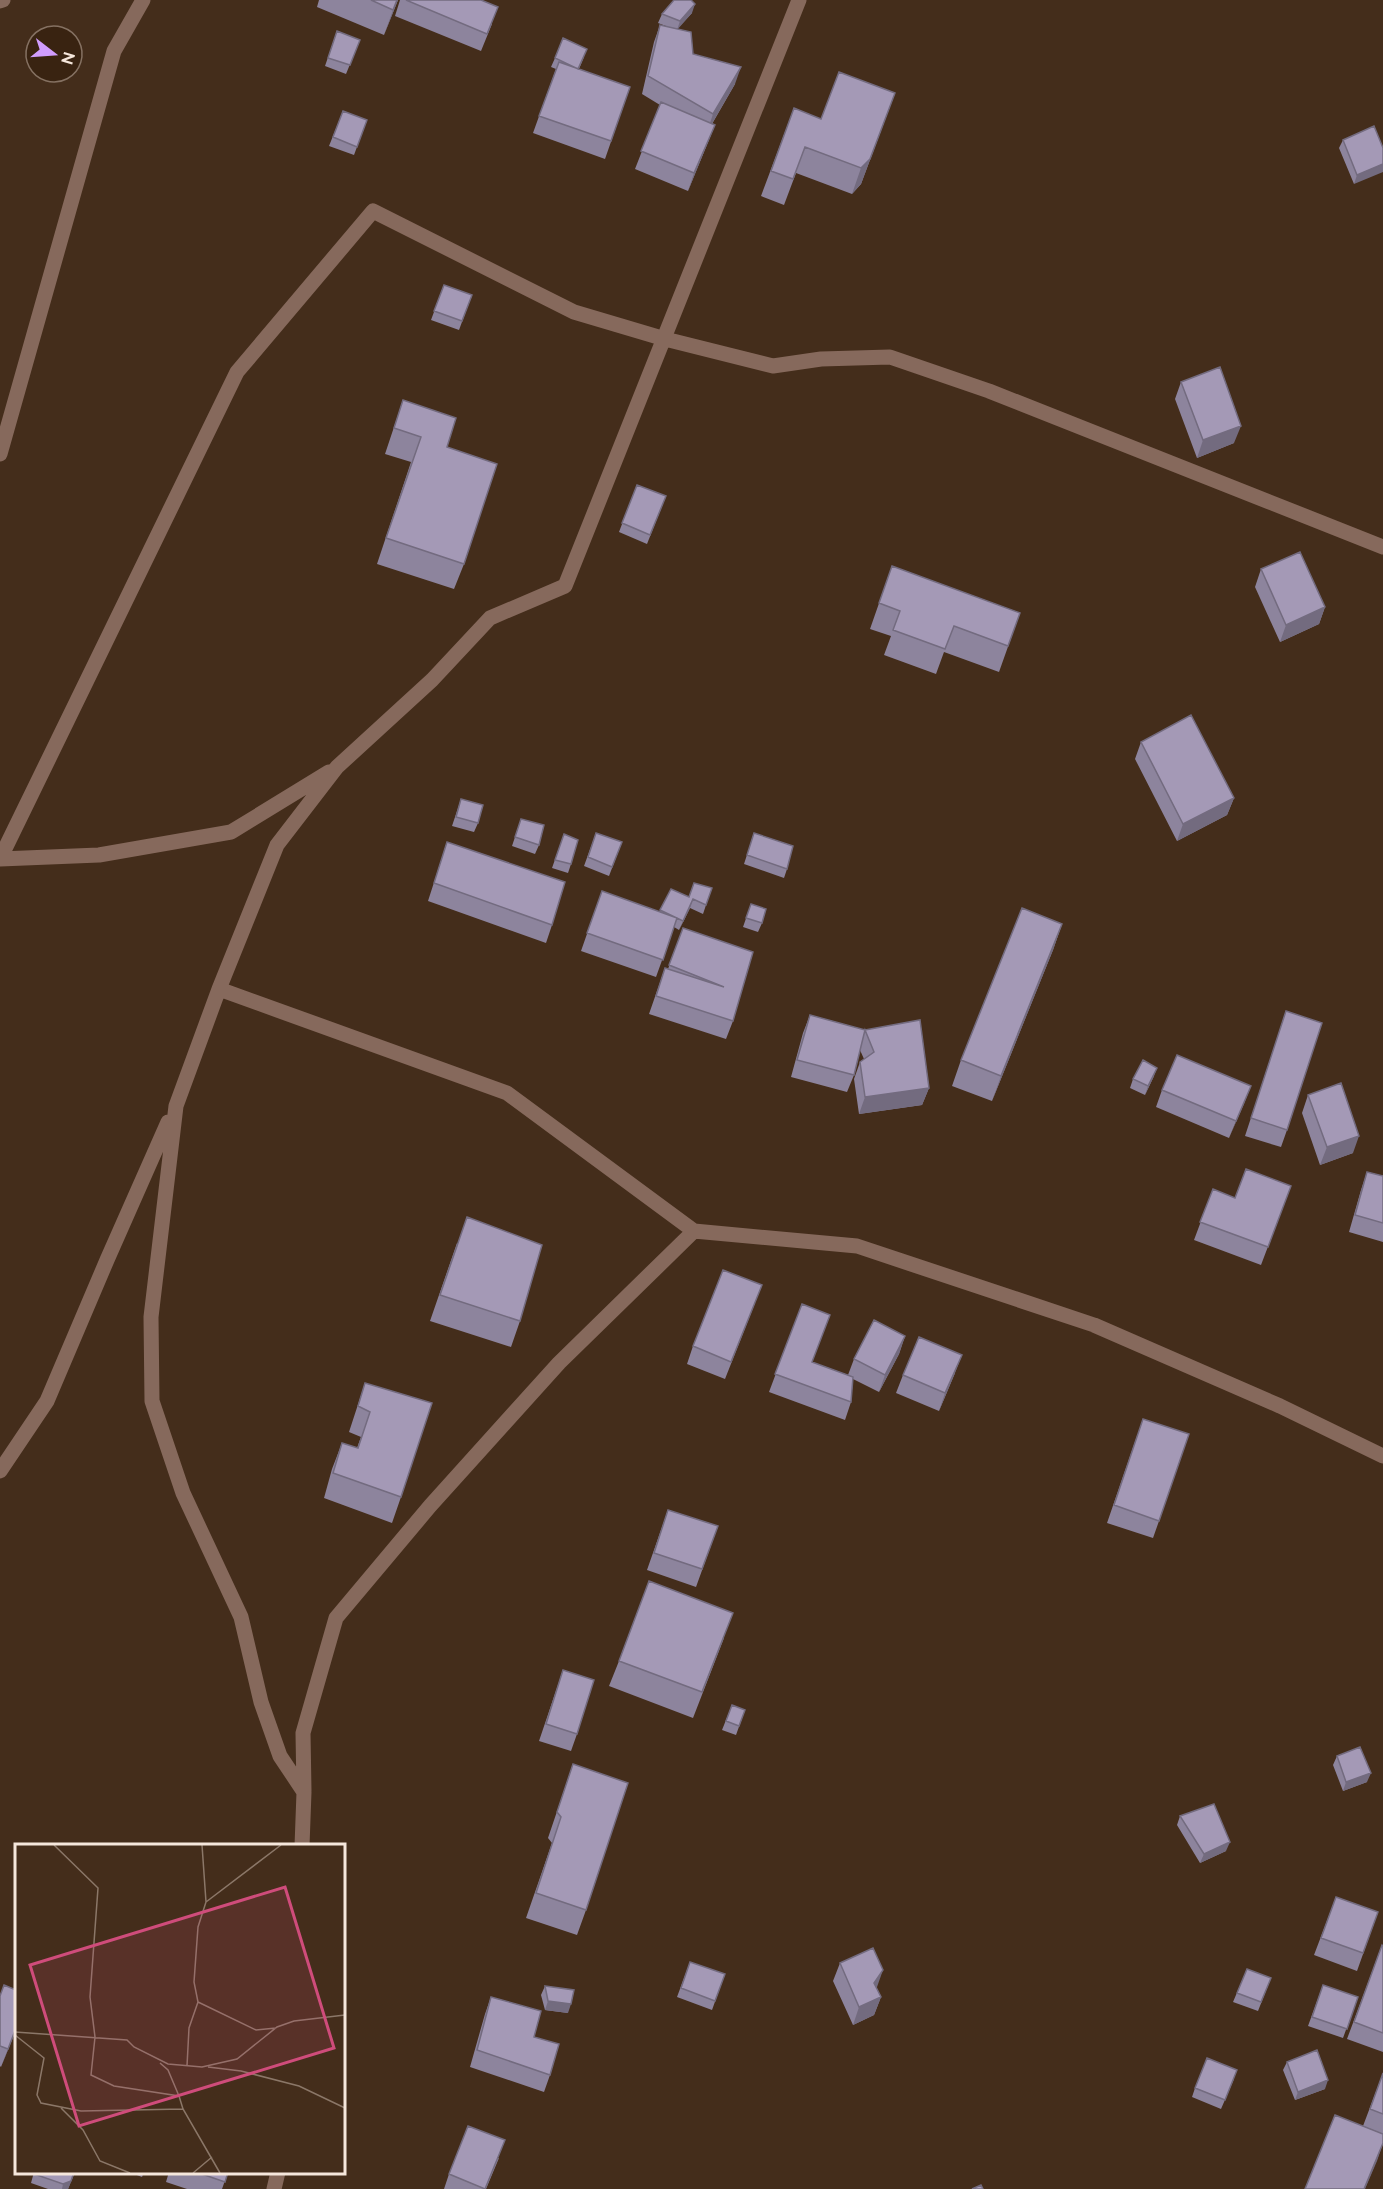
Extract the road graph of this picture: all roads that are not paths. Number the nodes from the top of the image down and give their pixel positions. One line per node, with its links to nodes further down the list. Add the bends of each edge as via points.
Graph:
1 (143, 0): 4 (street, via 114,51)
2 (799, 0): 3 (street)
3 (665, 339): 5 (street, via 773,366 821,359 890,357); 6 (street, via 565,586 490,618 432,680); 7 (street, via 574,312 374,211 237,372)
4 (0, 454)
5 (1383, 547)
6 (337, 767): 7 (street, via 231,832 99,855); 8 (street, via 277,845)
7 (0, 859)
8 (219, 989): 9 (street); 10 (street, via 507,1093)
9 (176, 1106): 12 (street, via 47,1401); 13 (street, via 151,1317 152,1401 183,1493 241,1617 261,1702 280,1756)
10 (694, 1231): 11 (street, via 856,1246 1094,1325 1280,1406); 13 (street, via 559,1363 336,1618 303,1733)
11 (1383, 1456)
12 (0, 1471)
13 (304, 1792): 14 (street)
14 (302, 1844)
15 (278, 2174): 16 (street)
16 (274, 2189)

